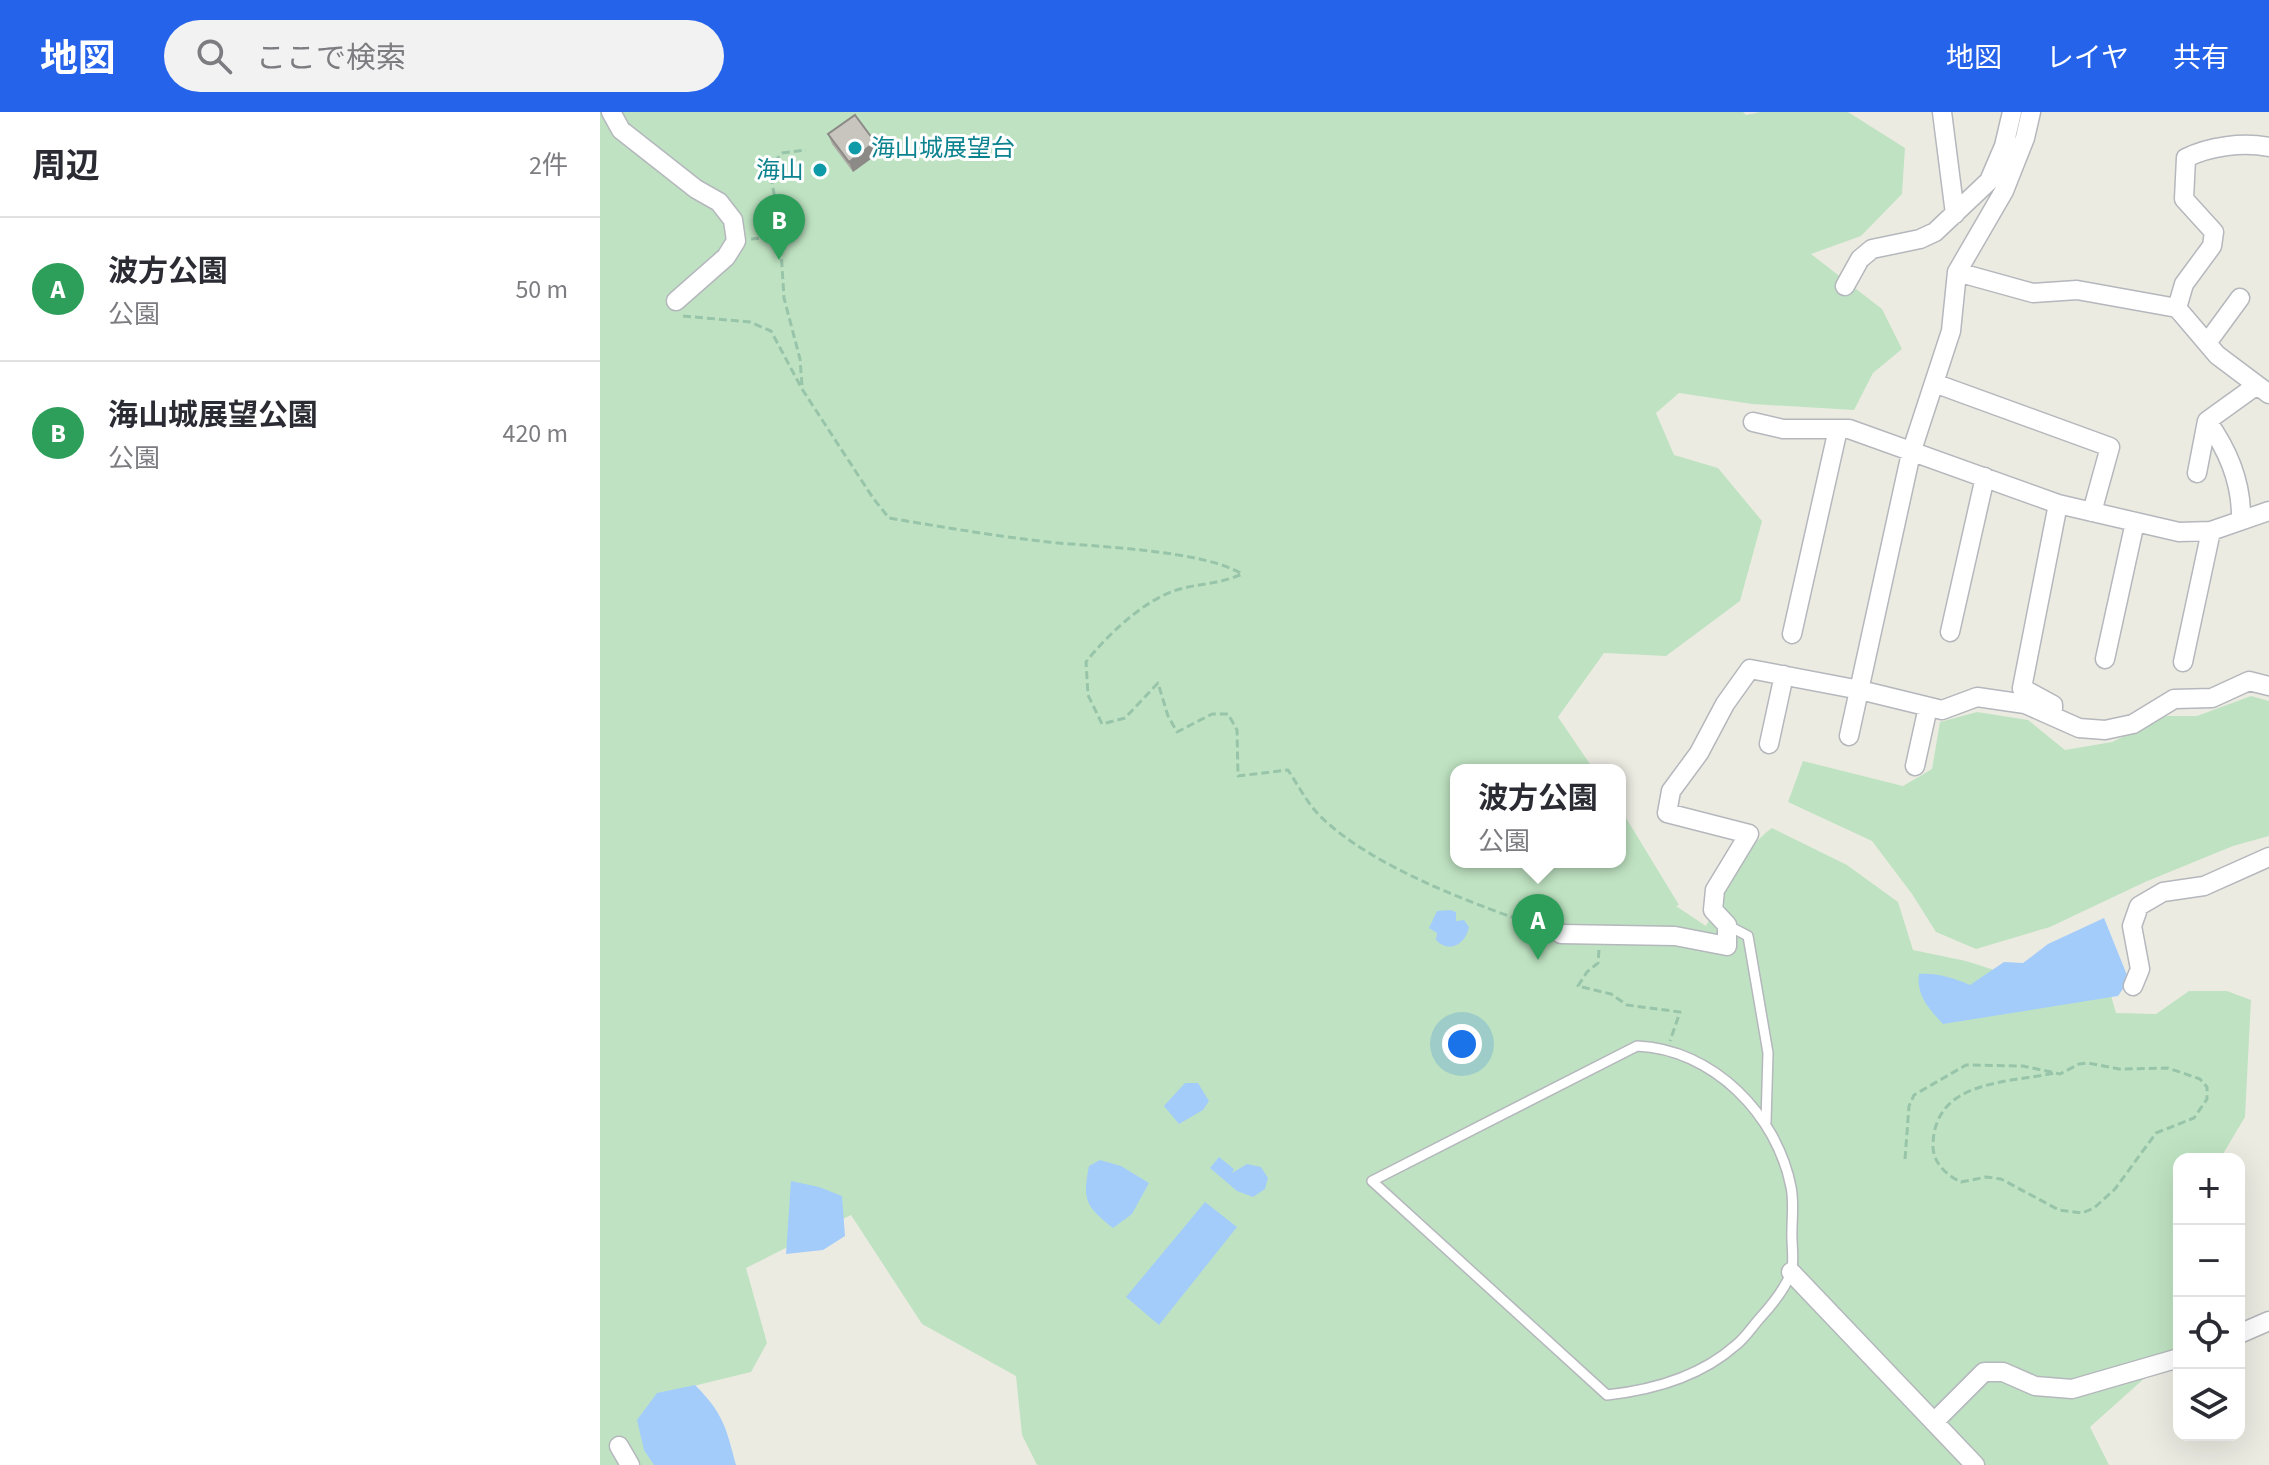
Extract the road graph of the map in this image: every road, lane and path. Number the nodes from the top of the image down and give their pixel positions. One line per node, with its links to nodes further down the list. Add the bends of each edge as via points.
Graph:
1 (611, 112): 9 (street, via 621,130 719,202 733,220)
2 (1942, 112): 7 (street)
3 (2012, 112): 7 (street, via 1989,181)
4 (2031, 112): 10 (street, via 2004,191)
5 (2269, 147): 14 (street, via 2228,146 2186,158 2184,199 2214,232 2212,246 2184,284)
6 (806, 150): 8 (path, via 782,153 769,168)
7 (1955, 214): 11 (street, via 1920,239 1872,249)
8 (780, 236): 9 (path); 17 (path, via 784,298)
9 (736, 241): 13 (street, via 726,257)
10 (1957, 272): 14 (street, via 2033,293 2077,290); 16 (street, via 1951,331)
11 (1845, 286)
12 (2240, 298): 15 (street)
13 (676, 301): 17 (path, via 683,316 750,322 771,331)
14 (2177, 308): 15 (street)
15 (2207, 343): 18 (street)
16 (1934, 383): 22 (street); 27 (street, via 2110,447)
17 (802, 389): 45 (path, via 889,518 994,536 1172,555 1227,565 1242,574 1222,583 1179,589 1105,638 1086,662 1088,695 1102,724 1125,718 1158,683 1177,732 1212,714 1228,714 1237,730 1238,776 1288,770 1318,815 1366,853 1486,909)
18 (2263, 390): 19 (street)
19 (2207, 421): 23 (street); 28 (street, via 2225,446 2242,499)
20 (1753, 422): 21 (street, via 1783,429)
21 (1838, 429): 22 (street); 32 (street)
22 (1911, 453): 24 (street); 37 (street)
23 (2197, 473)
24 (1985, 477): 25 (street); 31 (street)
25 (2058, 504): 27 (street); 39 (street, via 2022,688 2053,705)
26 (2269, 511): 28 (street)
27 (2092, 512): 29 (street)
28 (2241, 520): 30 (street)
29 (2135, 522): 30 (street, via 2179,532); 33 (street)
30 (2211, 531): 34 (street)
31 (1950, 632)
32 (1792, 634)
33 (2105, 659)
34 (2183, 662)
35 (1784, 675): 37 (street); 41 (street); 44 (street, via 1750,669 1671,791 1667,813 1749,834 1715,890 1713,910)
36 (2269, 686): 39 (street, via 2249,681 2212,698 2174,699 2133,724 2105,730 2079,728)
37 (1860, 690): 38 (street); 40 (street)
38 (1928, 707): 39 (street, via 1942,710 1977,697 2025,704); 42 (street)
39 (2052, 716)
40 (1849, 736)
41 (1769, 744)
42 (1915, 766)
43 (2269, 857): 47 (street, via 2204,886 2163,892 2139,906 2132,926 2140,969)
44 (1727, 925): 46 (street, via 1727,946 1675,936); 50 (lane, via 1748,936 1768,1053)
45 (1561, 934): 46 (street)
46 (1600, 936): 48 (path, via 1598,963 1578,986 1611,994 1627,1005 1680,1012)
47 (2133, 986)
48 (1668, 1048)
49 (2055, 1073): 49 (path, via 2088,1063 2119,1069 2168,1068 2200,1079 2207,1099 2194,1118 2156,1133 2115,1189 2082,1213 2059,1210 2001,1179 1961,1182 1946,1173 1932,1147 1945,1105 1985,1086); 51 (path, via 2023,1066 1966,1065 1931,1083 1909,1106)
50 (1766, 1122): 52 (lane, via 1792,1189); 52 (lane, via 1702,1063 1660,1047 1637,1046 1372,1181 1607,1395 1648,1390 1695,1372 1736,1346 1770,1307)
51 (1905, 1159)
52 (1791, 1272): 56 (street)
53 (2269, 1321): 54 (street)
54 (2245, 1331)
55 (2173, 1360): 56 (street, via 2072,1389 2035,1386 2003,1372 1984,1372)
56 (1934, 1422): 59 (street)
57 (619, 1446): 58 (street)
58 (630, 1465)
59 (1975, 1465)

